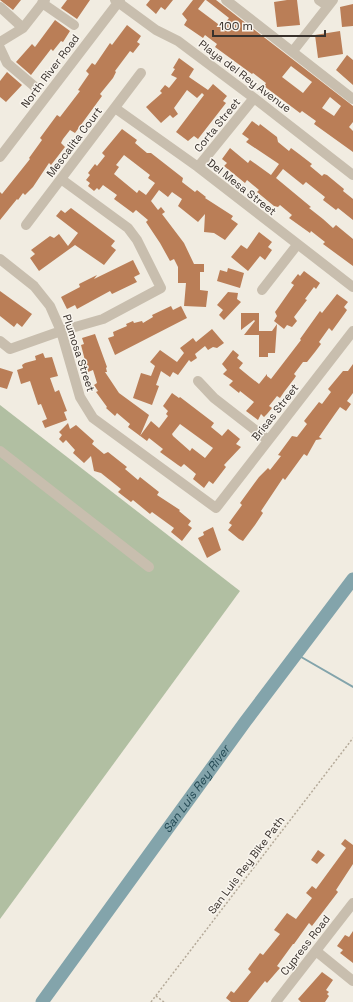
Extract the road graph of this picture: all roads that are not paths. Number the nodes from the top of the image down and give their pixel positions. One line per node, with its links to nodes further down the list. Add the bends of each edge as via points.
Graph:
1 (226, 0): 11 (street)
2 (319, 0): 5 (street)
3 (44, 1): 7 (street); 8 (street)
4 (118, 1): 14 (street, Playa del Rey Avenue, via 156,30 178,41); 17 (street, North River Road)
5 (330, 3): 11 (street)
6 (0, 7): 8 (street)
7 (74, 25)
8 (23, 28): 9 (street)
9 (0, 42)
10 (0, 48): 13 (street, via 7,63)
11 (293, 51): 15 (street)
12 (141, 73): 16 (street, Mescalita Court)
13 (34, 86)
14 (254, 98): 18 (street, Corta Street); 19 (street, Playa del Rey Avenue)
15 (353, 99)
16 (115, 108): 18 (street, Del Mesa Street); 20 (street, Mescalita Court)
17 (0, 157)
18 (198, 167): 22 (street, Del Mesa Street)
19 (353, 175)
20 (61, 179): 21 (street, Mescalita Court); 26 (street, via 128,228 137,240 161,288 103,320)
21 (26, 225)
22 (297, 245): 24 (street, Del Mesa Street); 25 (street)
23 (0, 259): 26 (street, Plumosa Street, via 34,286 50,306)
24 (353, 287)
25 (262, 290)
26 (61, 331): 28 (street, via 10,349); 32 (street, Plumosa Street, via 80,397 93,418)
27 (353, 331): 30 (street, Brisas Street)
28 (0, 340)
29 (198, 381): 30 (street, via 214,398)
30 (268, 440): 32 (street, Brisas Street)
31 (0, 451): 33 (street)
32 (216, 508)
33 (149, 567)
34 (353, 903): 35 (street, Cypress Road)
35 (316, 951): 36 (street); 37 (street, Cypress Road)
36 (353, 981)
37 (276, 1002)

